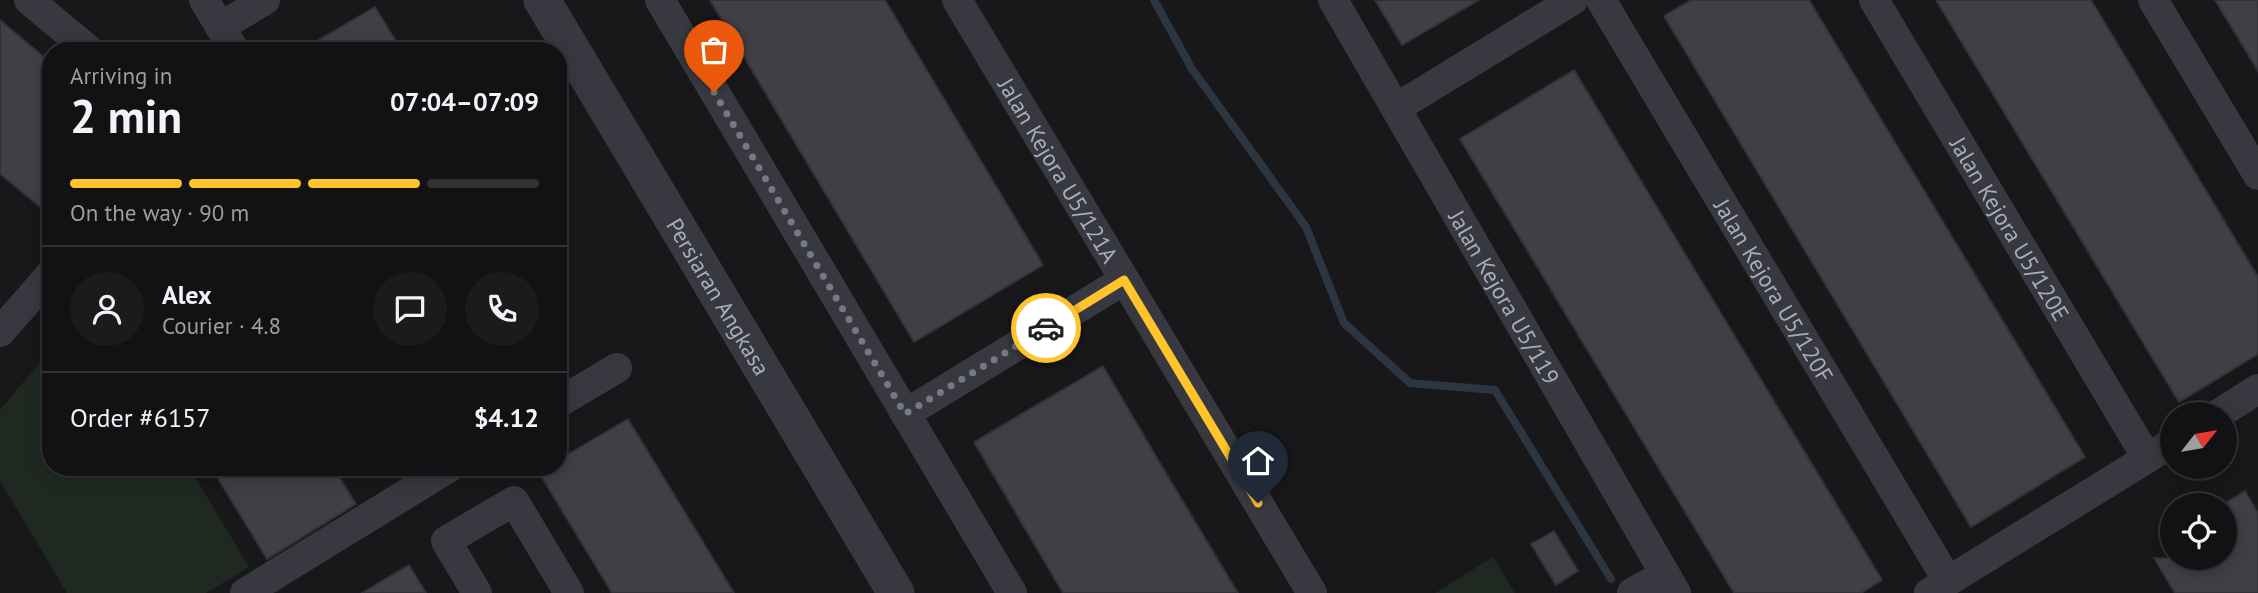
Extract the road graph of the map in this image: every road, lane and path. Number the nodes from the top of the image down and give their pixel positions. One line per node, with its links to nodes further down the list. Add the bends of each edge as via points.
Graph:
1 (29, 0): 13 (street)
2 (204, 0): 12 (street)
3 (265, 0): 12 (street)
4 (543, 0): 31 (street, Persiaran Angkasa)
5 (660, 0): 23 (street)
6 (957, 0): 16 (street, Jalan Kejora U5/121A)
7 (1333, 0): 14 (street, Jalan Kejora U5/119)
8 (1573, 0): 14 (street)
9 (1601, 0): 27 (street, Jalan Kejora U5/120F)
10 (1874, 0): 24 (street, Jalan Kejora U5/120E)
11 (2153, 0): 15 (street)
12 (228, 39)
13 (79, 42)
14 (1395, 108): 26 (street, Jalan Kejora U5/119)
15 (2258, 175)
16 (1124, 280): 23 (street); 33 (street, Jalan Kejora U5/121A)
17 (42, 284): 18 (street)
18 (0, 332)
19 (617, 368): 21 (street)
20 (2258, 389): 22 (street)
21 (567, 398)
22 (2237, 402)
23 (905, 414): 32 (street)
24 (2160, 451): 27 (street)
25 (408, 477): 28 (street)
26 (1671, 584): 34 (street)
27 (1939, 587)
28 (245, 593)
29 (477, 593): 30 (street, via 446,541 514,501)
30 (569, 593)
31 (896, 593)
32 (1012, 593)
33 (1312, 593)
34 (1632, 593)

